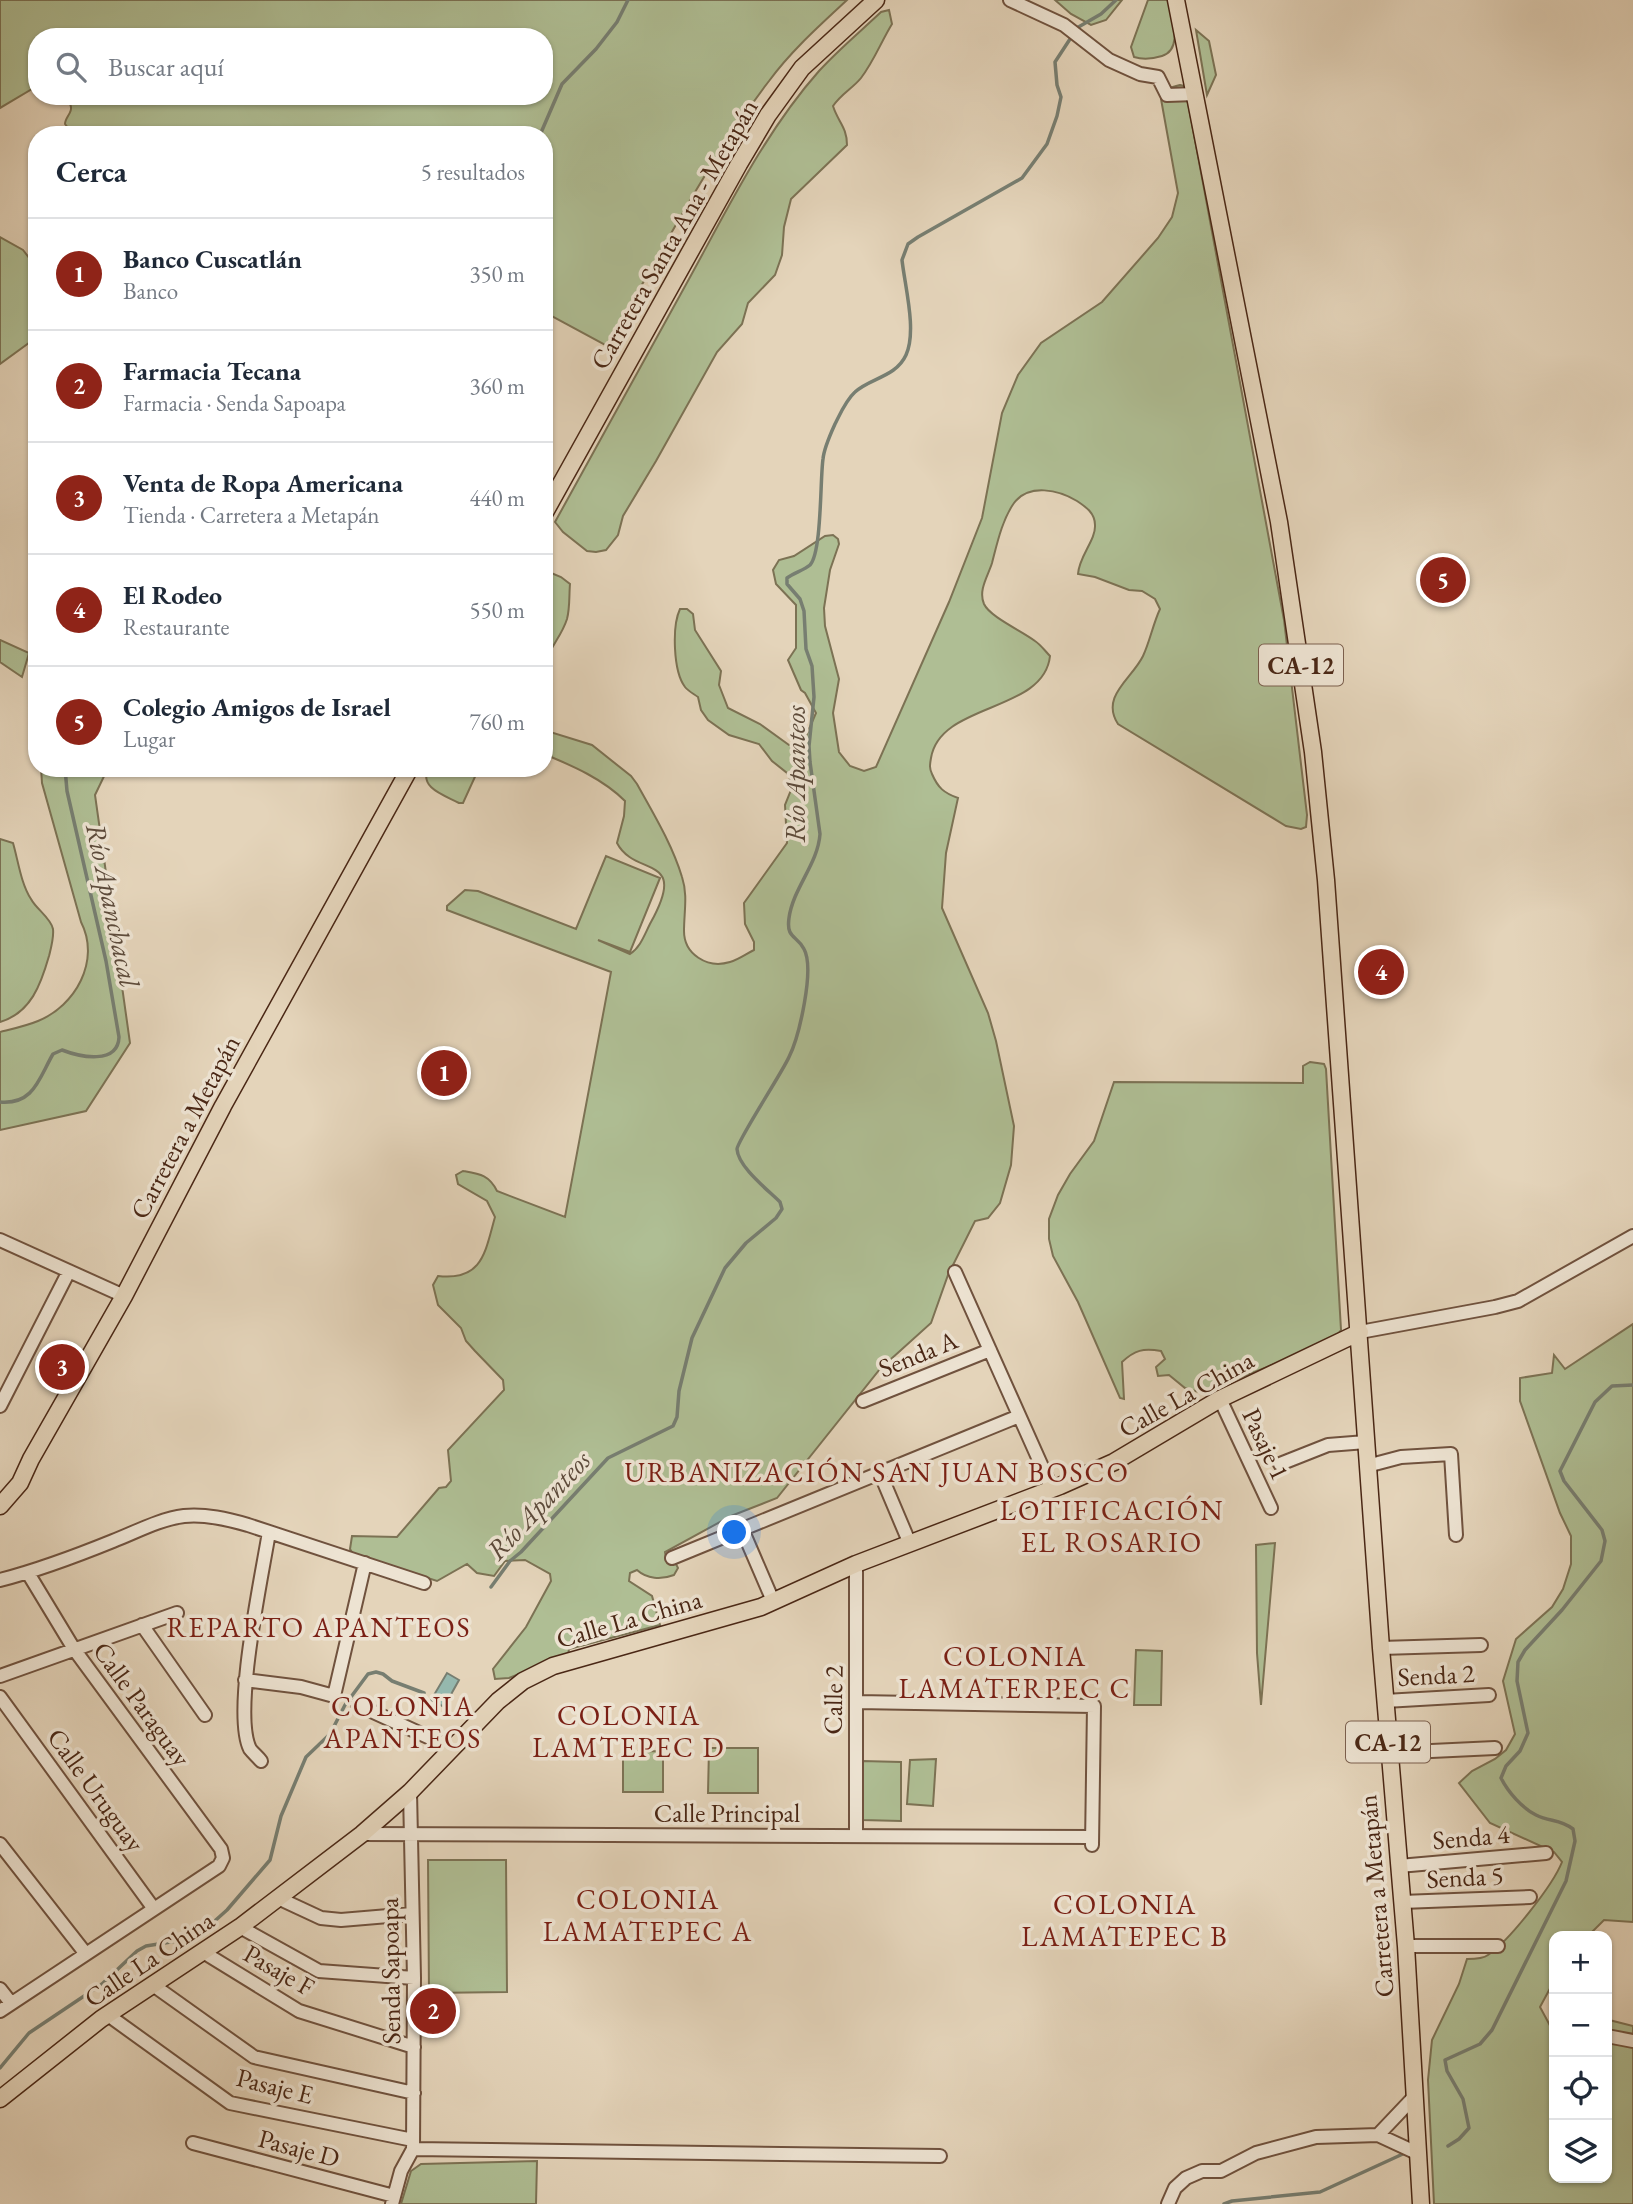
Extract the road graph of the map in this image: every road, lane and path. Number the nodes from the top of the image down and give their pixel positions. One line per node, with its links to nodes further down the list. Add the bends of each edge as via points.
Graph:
1 (876, 0): 5 (main road, Carretera Santa Ana - Metapán, via 802,68 768,115)
2 (1010, 0): 4 (street, via 1064,25 1109,60 1158,78 1167,95)
3 (1177, 2): 4 (main road, CA-12)
4 (1195, 94): 12 (main road, CA-12, via 1279,522 1313,751)
5 (553, 498)
6 (405, 777): 11 (main road, Carretera a Metapán)
7 (1633, 1236): 12 (street, via 1518,1301)
8 (0, 1240): 9 (street)
9 (69, 1271): 11 (street); 16 (street)
10 (956, 1272): 13 (street)
11 (124, 1296): 23 (main road, Carretera a Metapán, via 20,1483)
12 (1360, 1332): 14 (main road, Calle La China); 18 (main road, Carretera a Metapán / CA-12)
13 (990, 1350): 15 (street, Senda A); 17 (street)
14 (1220, 1399): 22 (main road, Calle La China, via 1114,1462); 24 (street, Pasaje 1)
15 (863, 1401)
16 (0, 1406)
17 (1019, 1416): 21 (street); 22 (street)
18 (1366, 1441): 19 (street, via 1328,1445); 20 (main road, Carretera a Metapán / CA-12)
19 (1280, 1464)
20 (1367, 1466): 27 (street, via 1401,1457 1451,1454); 39 (main road, Carretera a Metapán / CA-12)
21 (880, 1473): 25 (street); 28 (street)
22 (1052, 1489): 28 (main road, Calle La China)
23 (0, 1506)
24 (1271, 1508)
25 (742, 1529): 29 (street); 35 (street)
26 (269, 1532): 30 (street); 32 (street, via 223,1518 174,1518); 42 (street)
27 (1456, 1535)
28 (910, 1544): 31 (main road, Calle La China)
29 (672, 1558)
30 (365, 1563): 34 (street); 42 (street, via 334,1696)
31 (856, 1564): 35 (main road, Calle La China); 46 (street, Calle 2)
32 (28, 1573): 33 (street); 40 (street, Calle Paraguay)
33 (0, 1580)
34 (424, 1583)
35 (773, 1601): 49 (main road, Calle La China, via 553,1665 515,1688)
36 (177, 1613): 37 (street)
37 (142, 1625): 40 (street); 48 (street)
38 (1481, 1645): 39 (street)
39 (1381, 1648): 45 (main road, Carretera a Metapán / CA-12)
40 (74, 1649): 41 (street); 63 (street, Calle Paraguay, via 221,1849 219,1866)
41 (0, 1676)
42 (245, 1680): 52 (street, via 245,1729 250,1749)
43 (1489, 1695): 45 (street, Senda 2)
44 (0, 1697): 63 (street, Calle Uruguay)
45 (1385, 1701): 51 (main road, Carretera a Metapán / CA-12)
46 (857, 1702): 56 (street, Calle 2); 56 (street, Calle Principal, via 1094,1706 1092,1841)
47 (358, 1705): 49 (street)
48 (205, 1715)
49 (452, 1748): 53 (main road, Calle La China)
50 (1495, 1748): 51 (street)
51 (1389, 1753): 59 (main road, Carretera a Metapán / CA-12)
52 (261, 1761)
53 (410, 1792): 54 (main road, Calle La China); 55 (street, Senda Sapoapa)
54 (362, 1834): 55 (street, Calle Principal); 61 (main road, Calle La China)
55 (412, 1834): 56 (street, Calle Principal); 64 (street, Senda Sapoapa)
56 (856, 1836)
57 (0, 1844): 69 (street)
58 (1546, 1853): 59 (street, Senda 4)
59 (1399, 1866): 62 (main road, Carretera a Metapán / CA-12)
60 (1530, 1896): 62 (street, Senda 5)
61 (278, 1898): 64 (street, via 321,1918); 65 (main road, Calle La China)
62 (1402, 1902): 66 (main road, Carretera a Metapán / CA-12)
63 (154, 1909): 69 (street)
64 (412, 1914): 70 (street, Senda Sapoapa)
65 (240, 1927): 68 (main road, Calle La China); 70 (street, via 319,1971)
66 (1406, 1946): 67 (street); 80 (main road, Carretera a Metapán / CA-12)
67 (1498, 1946)
68 (203, 1952): 71 (main road, Calle La China); 78 (street, Pasaje F, via 299,2011)
69 (86, 1954): 73 (street)
70 (414, 1978): 78 (street, Senda Sapoapa)
71 (153, 1985): 75 (main road, Calle La China); 79 (street, via 254,2057)
72 (0, 1989): 73 (street)
73 (11, 2003): 74 (street)
74 (0, 2011)
75 (108, 2015): 81 (main road, Calle La China); 84 (street, Pasaje E, via 230,2103)
76 (1612, 2037): 77 (street)
77 (1633, 2041)
78 (414, 2047): 79 (street, Senda Sapoapa)
79 (414, 2093): 84 (street, Senda Sapoapa)
80 (1415, 2096): 82 (street); 85 (main road, Carretera a Metapán / CA-12)
81 (0, 2099)
82 (1378, 2136): 85 (street); 88 (street, via 1316,2137 1256,2153 1222,2171 1202,2171 1186,2178)
83 (193, 2143): 87 (street, Pasaje D)
84 (414, 2145): 86 (street, Pasaje E); 87 (street)
85 (1419, 2154): 89 (main road, Carretera a Metapán / CA-12)
86 (940, 2156)
87 (393, 2200)
88 (1167, 2204)
89 (1421, 2204)

